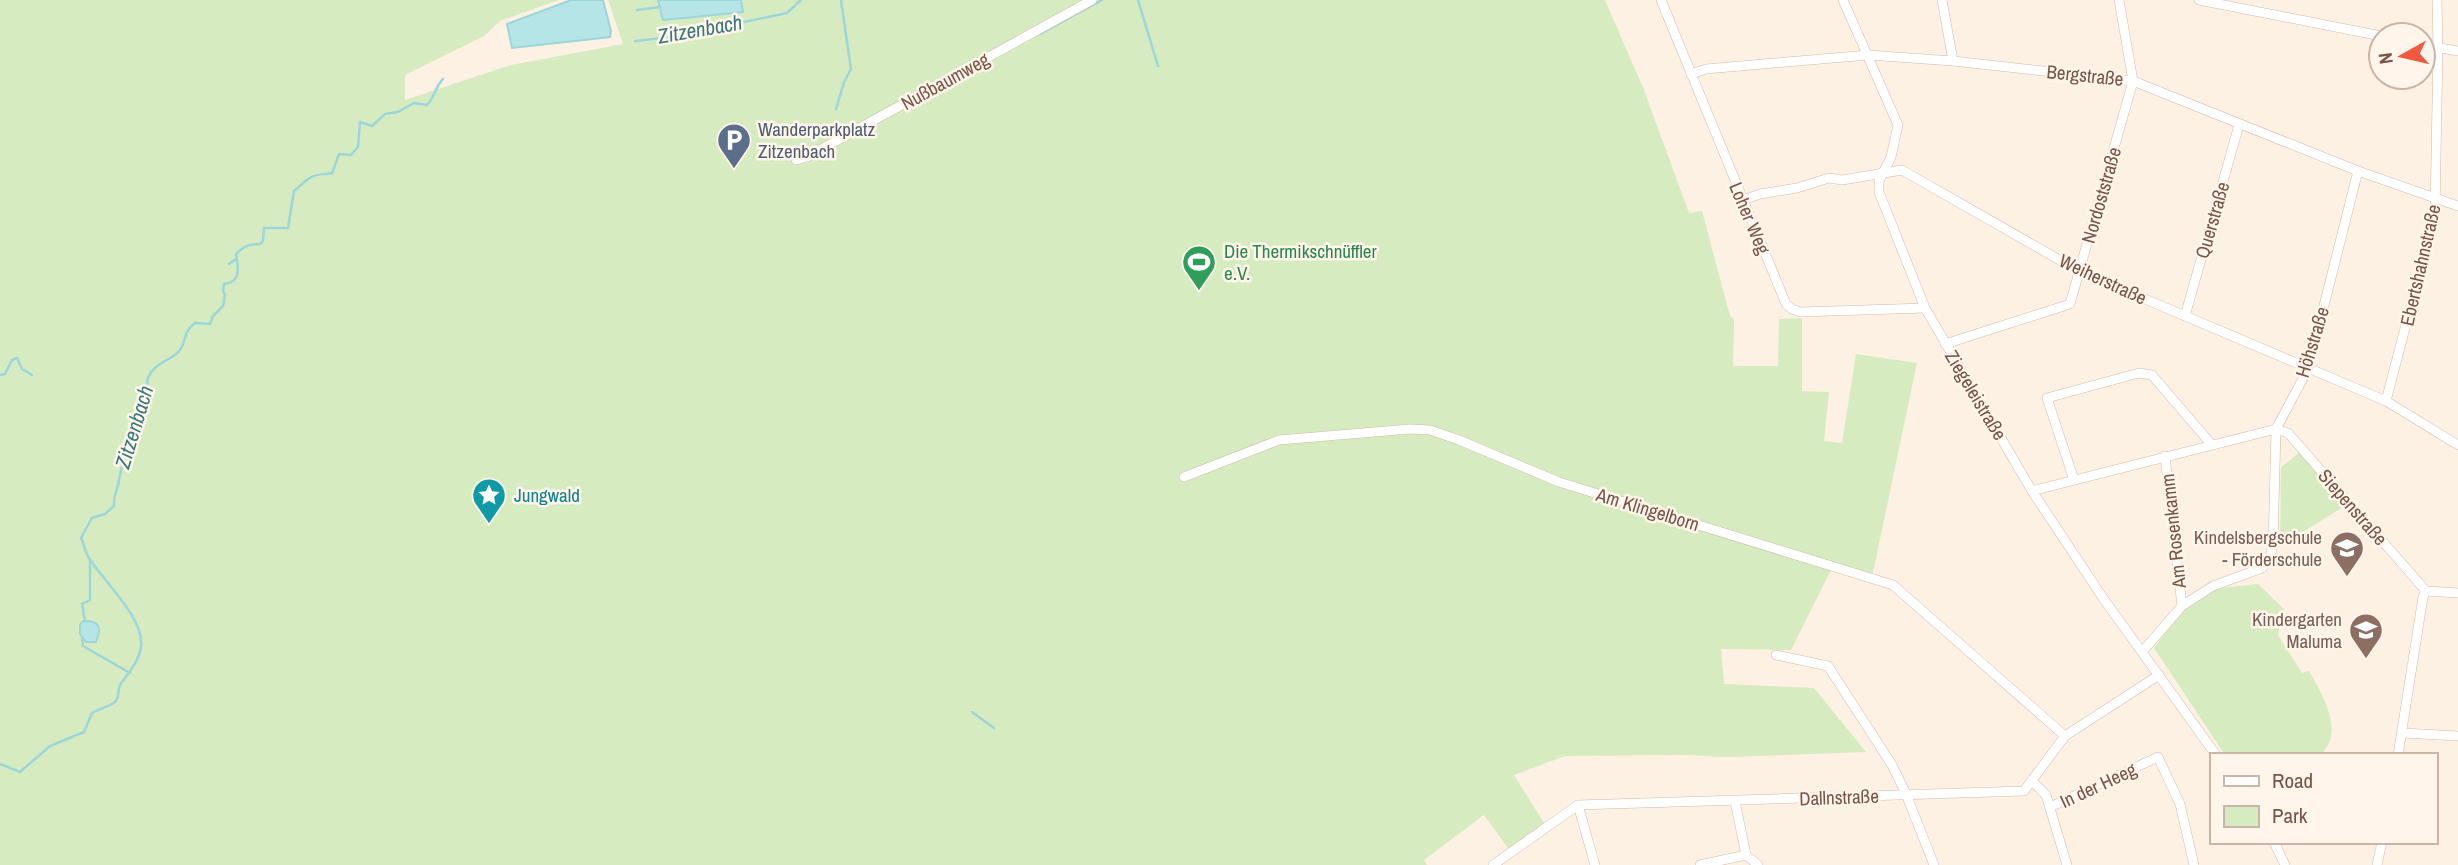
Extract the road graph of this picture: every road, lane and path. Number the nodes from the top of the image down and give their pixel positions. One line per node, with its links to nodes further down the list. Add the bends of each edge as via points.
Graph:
1 (1092, 0): 16 (street, Nußbaumweg)
2 (1661, 0): 13 (street, Loher Weg)
3 (1843, 0): 11 (street, Ziegeleistraße)
4 (1942, 0): 12 (street)
5 (2119, 0): 14 (street, Nordoststraße)
6 (2199, 0): 8 (street)
7 (2437, 0): 9 (street, Ebertshahnstraße)
8 (2367, 33)
9 (2438, 48): 10 (street); 19 (street, Ebertshahnstraße)
10 (2458, 51)
11 (1868, 55): 12 (street, Bergstraße); 13 (street, Bergstraße); 18 (street, Ziegeleistraße, via 1898,125)
12 (1953, 61): 14 (street, Bergstraße)
13 (1691, 74): 20 (street, Loher Weg)
14 (2133, 81): 15 (street, Bergstraße); 22 (street, Nordoststraße)
15 (2239, 124): 17 (street, Bergstraße); 24 (street, Querstraße)
16 (796, 160)
17 (2358, 171): 19 (street, Bergstraße); 26 (street, Höhstraße)
18 (1882, 174): 20 (street, Weiherstraße, via 1829,178); 22 (street, Weiherstraße, via 1902,170); 23 (street, Ziegeleistraße, via 1879,192)
19 (2436, 199): 21 (street, Bergstraße); 27 (street, Ebertshahnstraße)
20 (1743, 200): 23 (street, Loher Weg, via 1792,309)
21 (2458, 206)
22 (2079, 271): 24 (street, Weiherstraße); 25 (street, Nordoststraße, via 2070,304)
23 (1925, 308): 25 (street, Ziegeleistraße)
24 (2185, 316): 26 (street, Weiherstraße)
25 (1945, 344): 34 (street, Ziegeleistraße)
26 (2308, 369): 27 (street, Weiherstraße); 28 (street, Höhstraße)
27 (2386, 401): 30 (street, Weiherstraße)
28 (2276, 429): 29 (street, Am Rosenkamm); 35 (street, Siepenstraße, via 2288,433); 37 (street, Höhstraße, via 2270,557 2262,568 2213,586)
29 (2213, 445): 31 (street, Am Rosenkamm); 33 (street, via 2152,375 2139,373 2047,398)
30 (2458, 445)
31 (2165, 456): 33 (street, Am Rosenkamm); 37 (street, Am Rosenkamm)
32 (1184, 477): 42 (street, Am Klingelborn, via 1279,440 1430,430 1559,482 1893,585)
33 (2074, 480): 34 (street, Am Rosenkamm)
34 (2032, 491): 38 (street, Ziegeleistraße)
35 (2426, 591): 36 (street); 41 (street)
36 (2458, 593)
37 (2182, 606): 38 (street, Höhstraße)
38 (2142, 652): 40 (street, Ziegeleistraße)
39 (1776, 656): 47 (street, via 1828,667)
40 (2159, 675): 42 (street); 44 (street, Ziegeleistraße)
41 (2403, 733): 43 (street); 45 (street)
42 (2065, 736): 46 (street)
43 (2458, 736)
44 (2215, 753)
45 (2398, 753)
46 (2032, 781): 47 (street, Dallnstraße, via 2024,791); 50 (street, via 2046,795)
47 (1906, 794): 48 (street, Dallnstraße); 58 (street)
48 (1735, 801): 49 (street, Dallnstraße); 53 (street)
49 (1577, 805): 54 (street); 55 (street)
50 (2050, 807): 59 (street); 60 (street, In der Heeg, via 2158,757 2180,804)
51 (2275, 844): 61 (street)
52 (2382, 844): 62 (street)
53 (1746, 855): 56 (street); 57 (street)
54 (1493, 865)
55 (1595, 865)
56 (1700, 865)
57 (1758, 865)
58 (1934, 865)
59 (2067, 865)
60 (2194, 865)
61 (2285, 865)
62 (2378, 865)

